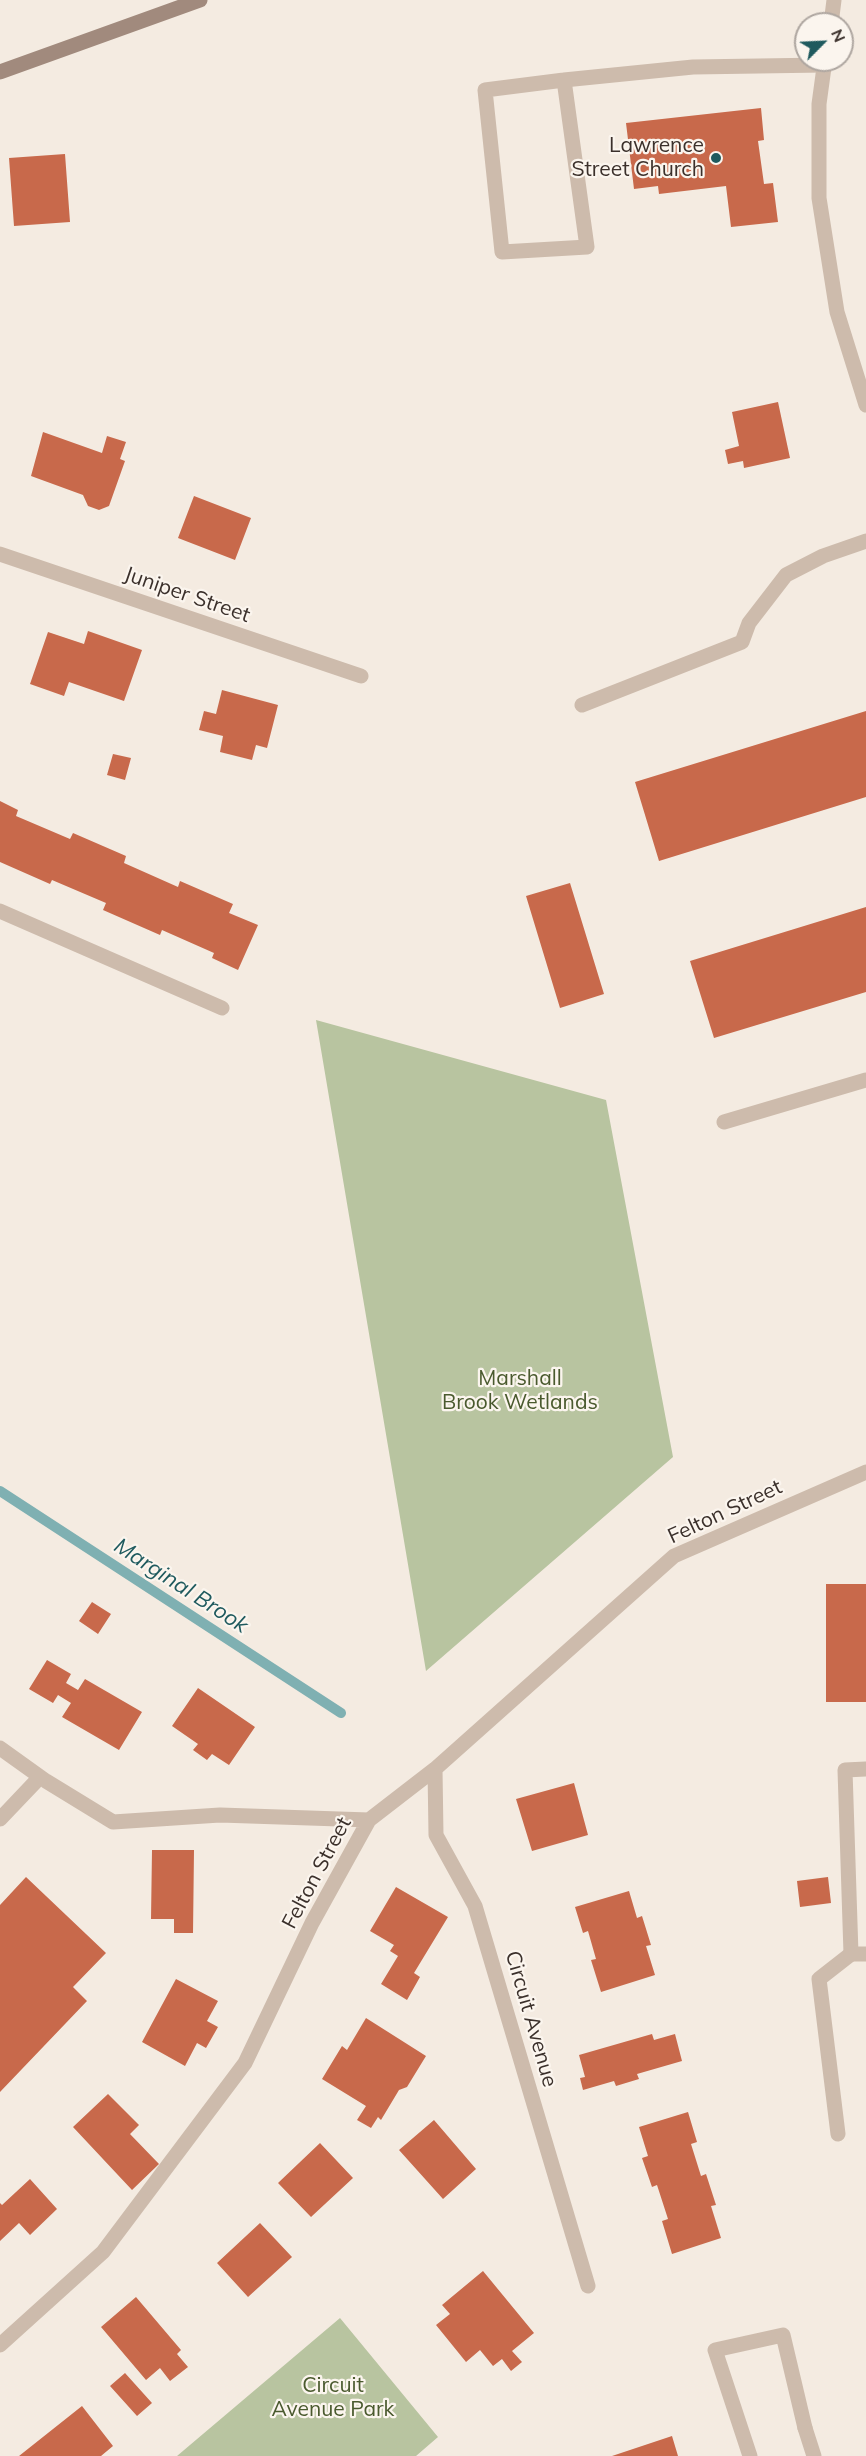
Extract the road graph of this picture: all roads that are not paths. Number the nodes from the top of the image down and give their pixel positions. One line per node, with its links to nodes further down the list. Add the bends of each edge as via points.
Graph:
1 (200, 0): 3 (main road)
2 (794, 64): 5 (street, via 693,67)
3 (0, 72)
4 (824, 72): 6 (street, via 819,104 819,198 837,312)
5 (564, 80): 5 (street, via 485,90 502,252 587,247)
6 (866, 405)
7 (866, 541): 10 (street, via 823,556 786,575 749,623 742,642)
8 (0, 554): 9 (street, Juniper Street)
9 (361, 676)
10 (582, 705)
11 (0, 911): 12 (street)
12 (222, 1008)
13 (866, 1080): 14 (street)
14 (724, 1122)
15 (866, 1472): 17 (street, Felton Street, via 674,1556)
16 (0, 1748): 19 (street)
17 (435, 1769): 21 (street, Felton Street); 24 (street, Circuit Avenue, via 436,1835 475,1906)
18 (866, 1769): 22 (street, via 845,1770)
19 (40, 1777): 20 (street); 21 (street, via 113,1822 220,1815)
20 (0, 1819)
21 (369, 1820): 25 (street, Felton Street, via 312,1923 245,2063 103,2252)
22 (858, 1954): 23 (street, via 819,1978)
23 (838, 2134)
24 (588, 2286)
25 (0, 2345)
26 (750, 2456): 27 (street, via 715,2350 783,2335)
27 (814, 2456)

